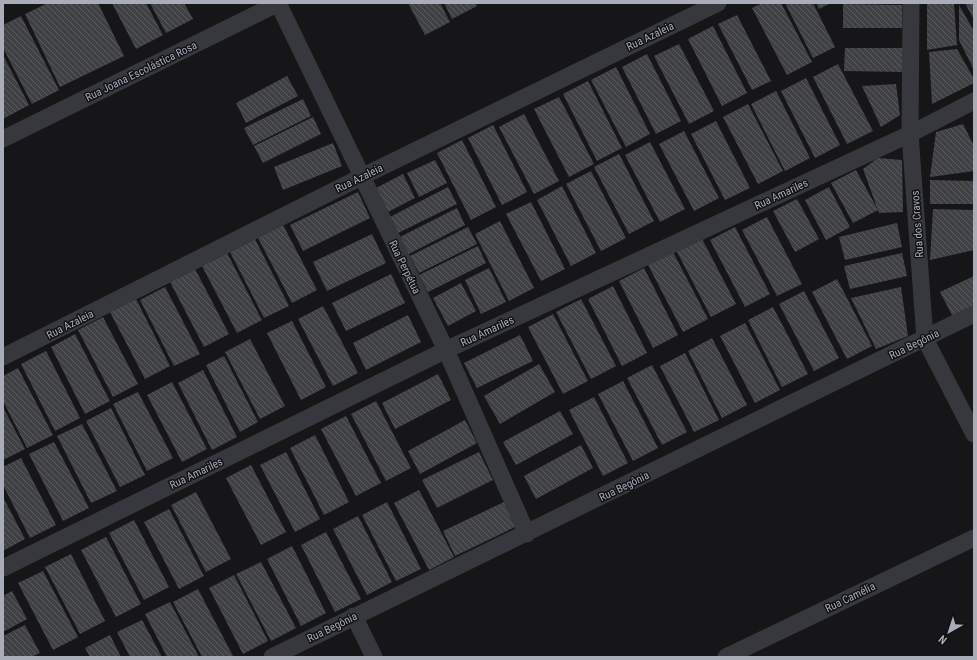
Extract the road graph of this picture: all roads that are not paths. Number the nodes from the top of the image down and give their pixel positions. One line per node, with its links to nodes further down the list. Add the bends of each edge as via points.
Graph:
1 (279, 3): 6 (street, Rua Joana Escolástica Rosa); 7 (street, Rua Perpétua)
2 (718, 3): 7 (street, Rua Azaleia)
3 (911, 3): 5 (street, Rua dos Cravos)
4 (974, 101): 5 (street, Rua Amariles)
5 (910, 134): 9 (street, Rua dos Cravos); 10 (street, Rua Amariles)
6 (3, 139)
7 (361, 177): 10 (street, Rua Perpétua); 11 (street, Rua Azaleia)
8 (974, 314): 9 (street, Rua Begônia)
9 (925, 338): 12 (street, Rua dos Cravos); 13 (street, Rua Begônia)
10 (446, 350): 13 (street, Rua Perpétua); 15 (street, Rua Amariles)
11 (3, 357)
12 (973, 428)
13 (527, 534): 16 (street, Rua Begônia)
14 (974, 538): 19 (street, Rua Camélia)
15 (3, 568)
16 (354, 616): 17 (street, Rua Begônia); 18 (street)
17 (272, 657)
18 (374, 657)
19 (726, 657)

